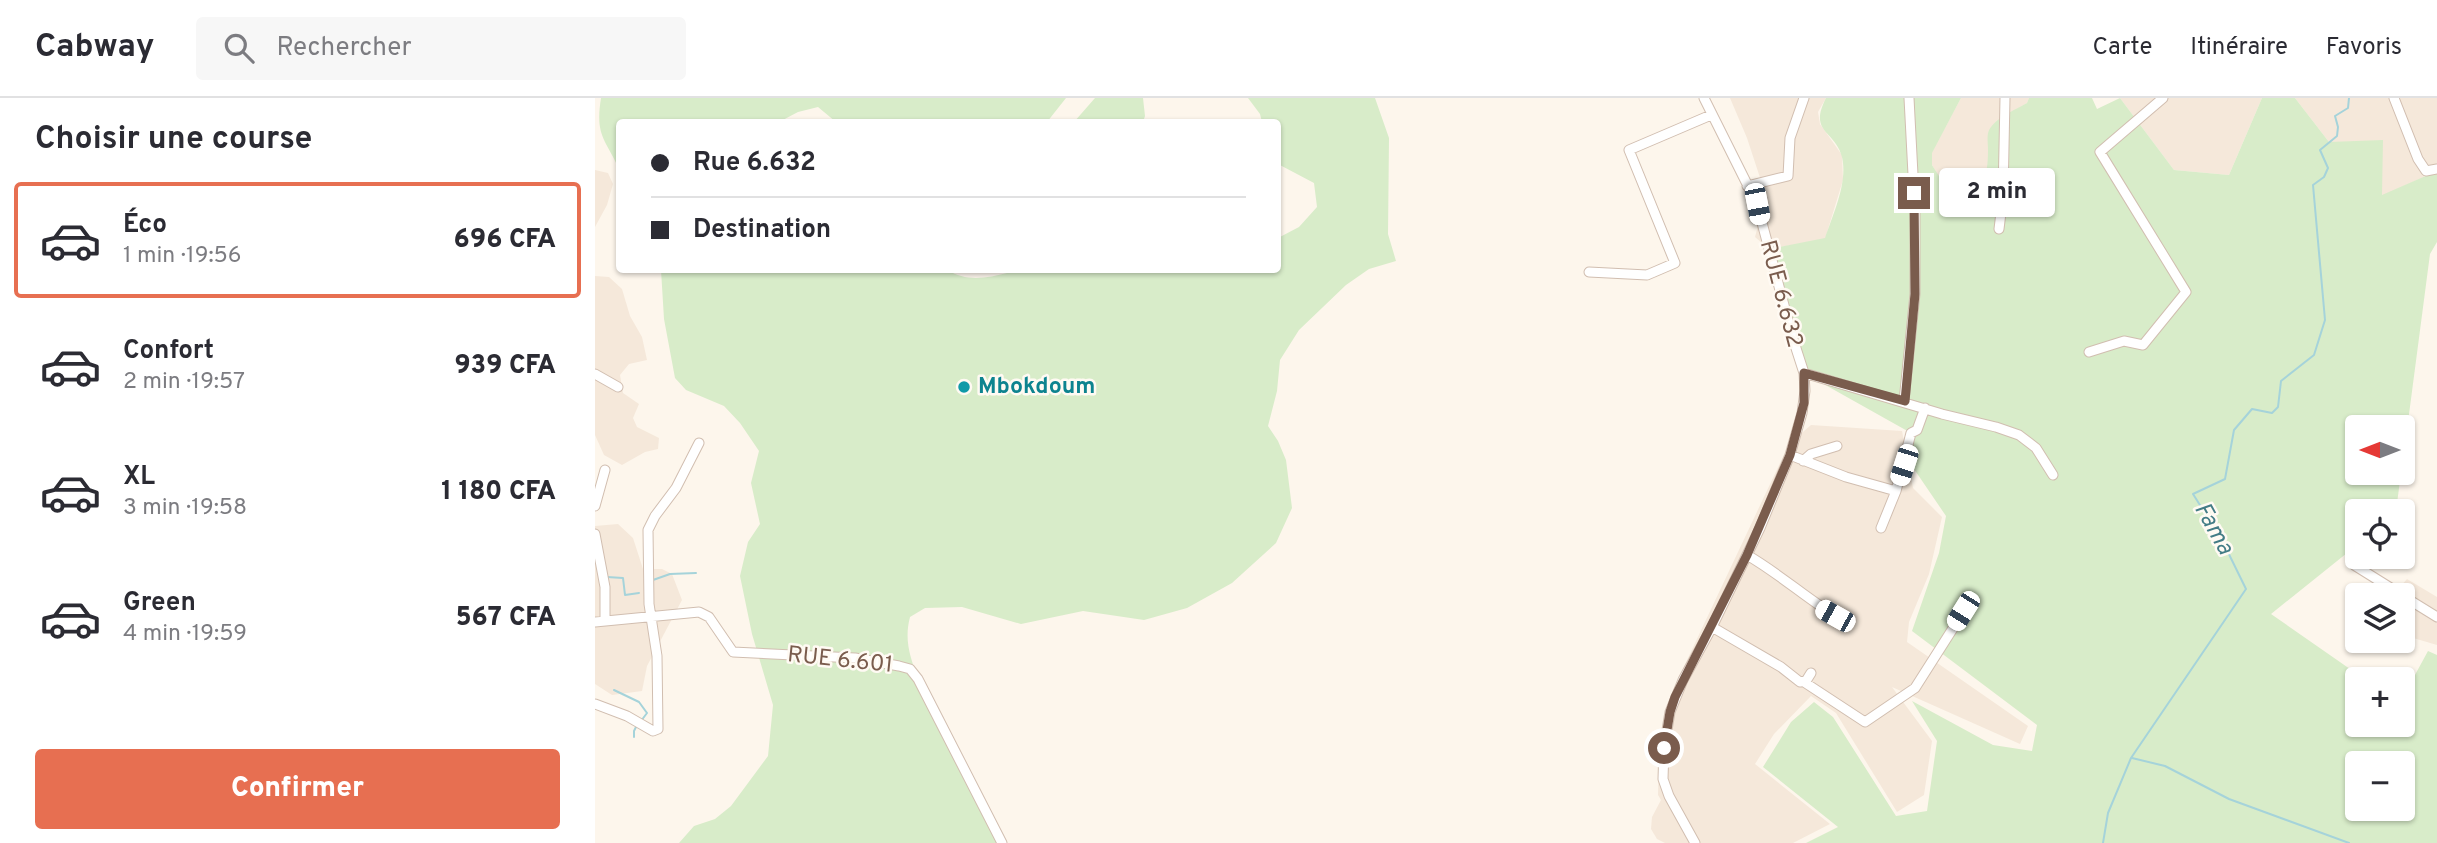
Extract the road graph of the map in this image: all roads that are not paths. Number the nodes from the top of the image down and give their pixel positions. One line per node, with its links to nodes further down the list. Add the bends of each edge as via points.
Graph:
1 (1704, 98): 7 (street, RUE 6.632)
2 (1804, 98): 9 (street, via 1790,138 1787,176)
3 (1909, 98): 16 (street, via 1915,294)
4 (2005, 98): 10 (street)
5 (2394, 98): 8 (street, via 2418,159 2426,171)
6 (2159, 99): 12 (street, via 2100,152 2186,292 2143,345 2124,341)
7 (1711, 115): 9 (street, RUE 6.632); 11 (street, via 1629,150 1675,263 1647,275)
8 (2437, 169)
9 (1747, 186): 13 (street, RUE 6.632, via 1757,204)
10 (1999, 229)
11 (1589, 272)
12 (2089, 352)
13 (1804, 373): 16 (street); 20 (street, RUE 6.632, via 1804,403)
14 (595, 374): 15 (street)
15 (618, 387)
16 (1905, 401): 17 (street)
17 (1925, 408): 23 (street, via 2019,435 2036,448); 24 (street, via 1912,433)
18 (699, 443): 33 (street, via 648,530)
19 (1837, 446): 21 (street)
20 (1790, 455): 21 (street); 28 (street, RUE 6.632)
21 (1803, 461): 24 (street)
22 (605, 470): 25 (street)
23 (2053, 475)
24 (1896, 491): 26 (street)
25 (595, 506)
26 (1881, 528)
27 (595, 534): 35 (street, via 605,587)
28 (1747, 555): 37 (street); 38 (street, RUE 6.632)
29 (2360, 569): 30 (street)
30 (2383, 583)
31 (2415, 603): 34 (street)
32 (1963, 611): 40 (street, via 1915,688 1865,722)
33 (651, 616): 35 (street, RUE 6.601); 41 (street, via 657,656 658,729 653,731); 42 (street, RUE 6.601, via 704,614 729,648 740,654 855,658 909,670 924,689)
34 (2437, 617)
35 (605, 620): 36 (street, RUE 6.601)
36 (595, 622)
37 (1847, 623)
38 (1712, 626): 40 (street); 43 (street, RUE 6.632, via 1671,706 1662,768 1669,796)
39 (1811, 673): 40 (street)
40 (1804, 682)
41 (595, 704)
42 (1002, 843)
43 (1695, 843)

